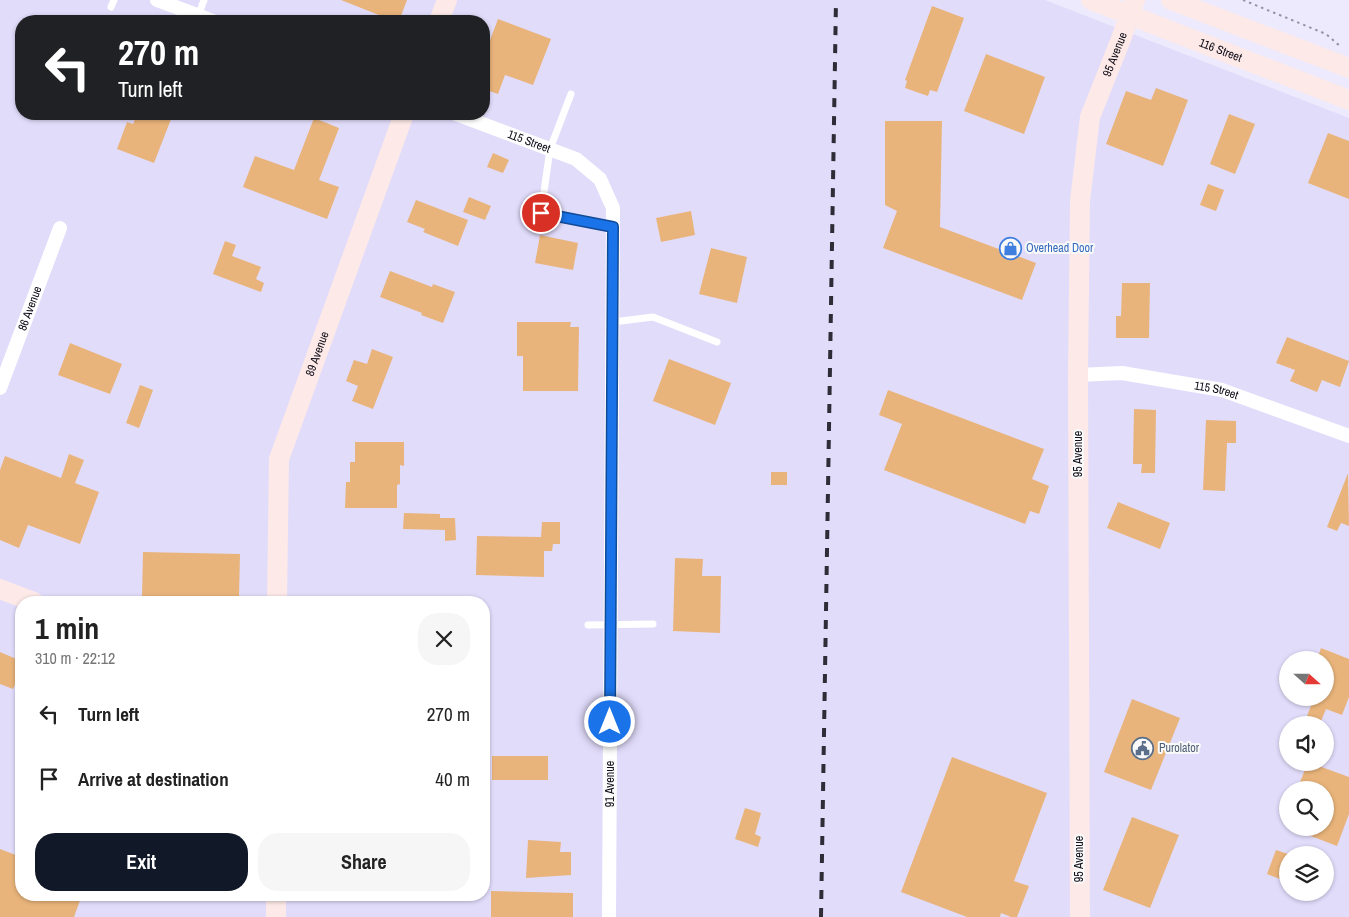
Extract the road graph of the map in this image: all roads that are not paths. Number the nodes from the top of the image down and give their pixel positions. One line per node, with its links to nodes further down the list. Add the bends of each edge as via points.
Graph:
1 (158, 0): 7 (street)
2 (204, 0): 8 (lane)
3 (447, 0): 9 (street)
4 (1091, 0): 6 (street, 116 Street)
5 (1171, 0): 10 (street)
6 (1132, 7): 12 (street, 116 Street); 21 (street, 95 Avenue, via 1090,117 1080,201)
7 (196, 15)
8 (198, 15)
9 (441, 15)
10 (1347, 59)
11 (571, 94): 15 (lane)
12 (1349, 100)
13 (402, 120): 26 (street, 89 Avenue, via 279,458)
14 (472, 120): 15 (street, 115 Street)
15 (550, 149): 16 (street, 115 Street, via 576,159); 17 (lane, via 541,213)
16 (596, 176): 17 (street, 91 Avenue, via 613,208)
17 (613, 227): 19 (street, 91 Avenue)
18 (60, 228): 22 (street, 86 Avenue)
19 (613, 322): 20 (lane, via 653,318); 29 (street, 91 Avenue)
20 (717, 342)
21 (1078, 375): 23 (street, 115 Street, via 1122,373 1222,390); 33 (street, 95 Avenue)
22 (0, 388)
23 (1349, 436)
24 (0, 589): 25 (street)
25 (18, 596)
26 (277, 596)
27 (653, 624): 29 (lane)
28 (588, 625): 29 (lane)
29 (611, 625): 32 (street, 91 Avenue)
30 (276, 901): 31 (street)
31 (276, 917)
32 (609, 917)
33 (1080, 917)

